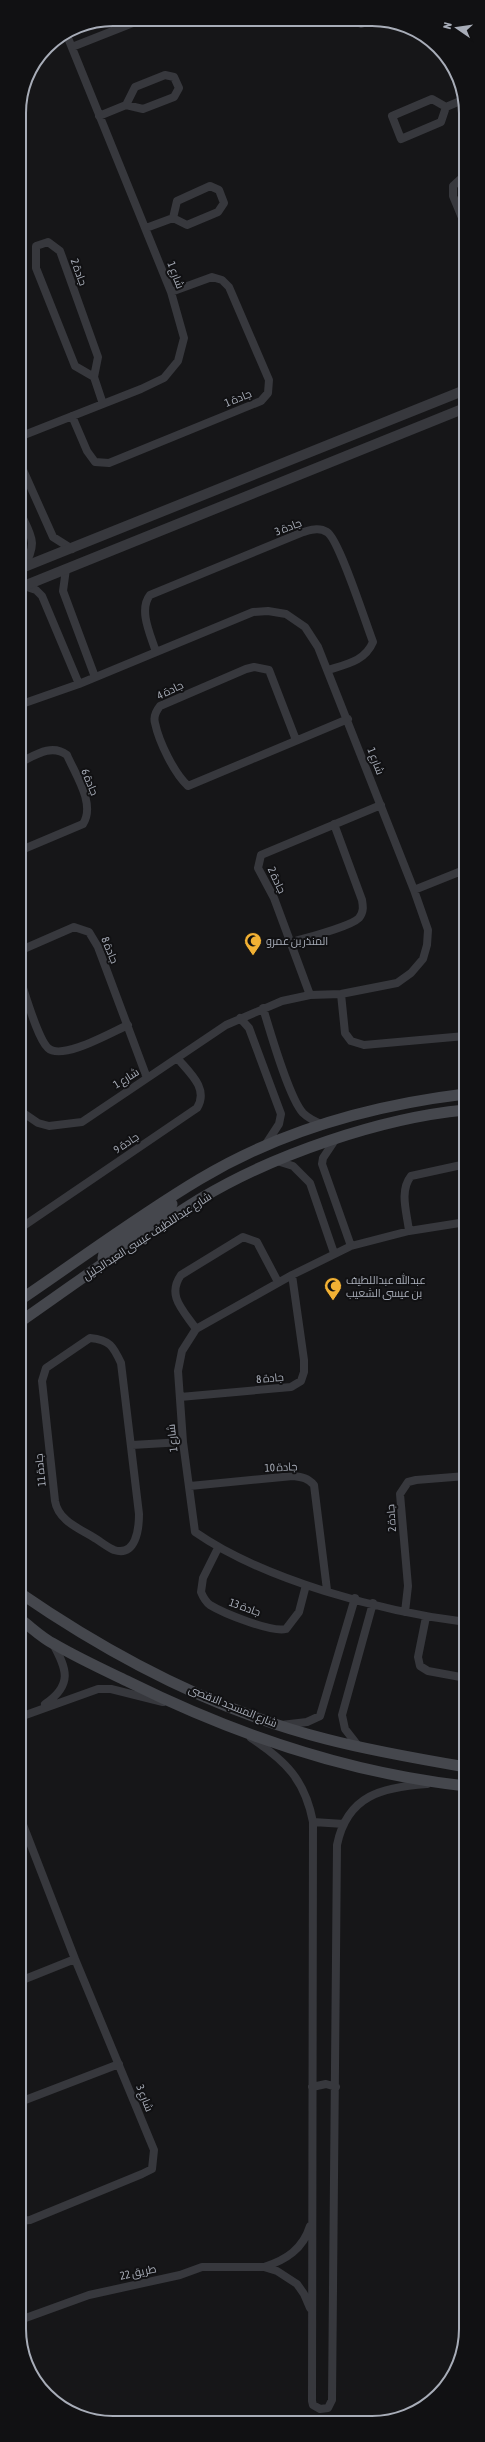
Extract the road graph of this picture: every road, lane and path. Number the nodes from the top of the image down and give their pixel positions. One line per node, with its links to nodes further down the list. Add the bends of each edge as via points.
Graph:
1 (115, 26): 3 (street)
2 (68, 38): 3 (street, شارع 1)
3 (72, 47): 7 (street, شارع 1)
4 (458, 102): 6 (street)
5 (126, 105): 5 (street, via 135,87 165,75 174,77 179,88 174,98 143,109); 7 (street)
6 (446, 106): 6 (street, via 441,122 401,139 392,116 432,99)
7 (99, 116): 11 (street, شارع 1)
8 (459, 180): 9 (street, via 453,186 453,196)
9 (459, 210)
10 (173, 218): 10 (street, via 177,201 210,186 220,190 224,203 218,212 187,225); 11 (street)
11 (146, 228): 12 (street, شارع 1)
12 (171, 292): 15 (street, شارع 1, via 184,338 178,361 164,378); 17 (street, جادة 1, via 212,277 222,280 229,287 268,380 268,393 261,401 109,463 95,462 87,451)
13 (94, 377): 13 (street, جادة 2, via 75,366 36,268 36,246 48,242 60,251 98,357); 15 (street, جادة 2)
14 (459, 392): 20 (street)
15 (103, 404): 17 (street, شارع 1)
16 (459, 410): 22 (street)
17 (72, 416): 18 (street, شارع 1)
18 (26, 434)
19 (26, 476): 25 (street, via 53,537)
20 (223, 488): 21 (street); 22 (street, via 223,499)
21 (201, 497): 23 (street, via 207,501 208,508); 25 (street)
22 (230, 503): 23 (street)
23 (204, 514): 28 (street)
24 (26, 526): 26 (street, via 32,539 32,554)
25 (72, 549): 27 (street)
26 (26, 562)
27 (26, 567)
28 (66, 569): 29 (street); 33 (street, via 63,591)
29 (26, 585)
30 (26, 588): 34 (street, via 36,590 42,596)
31 (156, 652): 32 (street, شارع 1, via 234,618 253,612 268,611 286,614 305,627); 32 (street, جادة 3, via 146,618 145,606 150,595 318,528 328,532 338,551 373,642 369,651 355,662); 33 (street, شارع 1)
32 (328, 670): 36 (street, شارع 1)
33 (95, 677): 34 (street, شارع 1)
34 (79, 684): 35 (street, شارع 1)
35 (26, 703)
36 (348, 719): 37 (street, جادة 4); 39 (street, شارع 1)
37 (296, 740): 37 (street, جادة 4, via 188,786 174,769 154,722 155,714 160,706 238,672 254,667 263,668 269,670 275,681)
38 (26, 760): 41 (street, جادة 6, via 50,749 61,750 67,755 88,806 88,817 83,824)
39 (381, 805): 40 (street, جادة 2); 43 (street, شارع 1)
40 (334, 824): 44 (street, via 363,909 359,918 350,923); 44 (street, جادة 2, via 260,855 258,868)
41 (26, 848)
42 (459, 872): 43 (street)
43 (414, 890): 47 (street, شارع 1, via 428,930 423,959 411,973 397,983)
44 (292, 942): 48 (street, جادة 2)
45 (26, 948): 51 (street, جادة 8, via 74,927 90,932)
46 (26, 994): 51 (street, via 45,1044 54,1051 75,1049)
47 (341, 994): 48 (street, شارع 1); 52 (street, via 345,1033 351,1041 364,1045)
48 (310, 995): 49 (street, شارع 1)
49 (263, 1008): 50 (street, شارع 1); 58 (street, via 290,1086 302,1111 311,1120)
50 (240, 1018): 53 (street, شارع 1, via 226,1024); 60 (street, via 249,1028 281,1114 279,1124)
51 (128, 1025): 54 (street, جادة 8)
52 (459, 1037)
53 (178, 1059): 54 (street, شارع 1); 64 (street, جادة 9, via 200,1087 201,1102 197,1108)
54 (147, 1078): 57 (street, شارع 1, via 82,1122 49,1126 38,1123)
55 (459, 1095): 58 (main road, شارع عبداللطيف عيسى العبدالجليل, via 417,1100 364,1112)
56 (459, 1110): 59 (main road, شارع عبداللطيف عيسى العبدالجليل, via 373,1126)
57 (26, 1114)
58 (325, 1125): 60 (main road, شارع عبداللطيف عيسى العبدالجليل)
59 (335, 1140): 61 (main road, شارع عبداللطيف عيسى العبدالجليل); 67 (street, via 322,1164)
60 (263, 1148): 63 (main road, شارع عبداللطيف عيسى العبدالجليل, via 219,1168)
61 (277, 1161): 68 (street, via 293,1166 310,1183); 70 (main road, شارع عبداللطيف عيسى العبدالجليل, via 201,1199)
62 (459, 1166): 66 (street, via 412,1176 407,1181 404,1195)
63 (182, 1190): 69 (main road, شارع عبداللطيف عيسى العبدالجليل); 70 (main road, via 168,1209 104,1253)
64 (26, 1223)
65 (459, 1223): 66 (street, شارع 1)
66 (409, 1231): 67 (street, شارع 1)
67 (351, 1246): 68 (street, شارع 1)
68 (334, 1253): 71 (street, شارع 1)
69 (86, 1255): 73 (main road, شارع عبداللطيف عيسى العبدالجليل); 74 (main road, via 91,1260 88,1268 37,1301)
70 (104, 1263): 75 (main road, شارع عبداللطيف عيسى العبدالجليل)
71 (292, 1274): 72 (street, شارع 1); 77 (street, جادة 8, via 304,1360 301,1381 291,1387)
72 (278, 1282): 76 (street, شارع 1); 76 (street, via 257,1242 250,1238 237,1238 181,1275 175,1283 174,1296)
73 (26, 1296)
74 (26, 1316)
75 (26, 1318)
76 (196, 1329): 77 (street, شارع 1, via 182,1351 178,1371)
77 (180, 1397): 78 (street, شارع 1)
78 (183, 1442): 79 (street); 81 (street, شارع 1)
79 (132, 1445): 79 (street, جادة 11, via 121,1363 111,1344 106,1340 90,1338 46,1368 42,1381 56,1510 67,1521 120,1551 132,1546 139,1527)
80 (459, 1477): 88 (street, جادة 2, via 408,1482 400,1494 408,1586)
81 (190, 1486): 82 (street, شارع 1, via 195,1532); 84 (street, جادة 10, via 293,1476 310,1481 314,1485)
82 (218, 1548): 83 (street, شارع 1); 83 (street, جادة 13, via 203,1578 201,1592 209,1604 234,1616 276,1629 286,1629 299,1612)
83 (306, 1585): 84 (street, شارع 1)
84 (327, 1590): 86 (street, شارع 1)
85 (26, 1597): 97 (main road, شارع المسجد الاقصى, via 56,1618 158,1675)
86 (355, 1598): 87 (street, شارع 1); 97 (street, via 320,1716 308,1722)
87 (373, 1603): 88 (street, شارع 1); 99 (street, via 342,1715 345,1729)
88 (405, 1612): 89 (street, شارع 1)
89 (426, 1617): 90 (street, شارع 1); 93 (street, via 418,1656 420,1666 428,1671)
90 (459, 1621)
91 (26, 1624): 92 (main road, شارع المسجد الاقصى)
92 (53, 1644): 94 (main road, شارع المسجد الاقصى); 95 (street, via 64,1668 64,1683 53,1699)
93 (459, 1677)
94 (176, 1705): 95 (street, via 104,1689); 98 (main road, شارع المسجد الاقصى)
95 (38, 1709): 96 (street)
96 (26, 1714)
97 (280, 1725): 99 (main road, شارع المسجد الاقصى)
98 (245, 1734): 101 (main road, شارع المسجد الاقصى, via 320,1759 397,1777); 103 (street, via 273,1752 290,1769 305,1794)
99 (360, 1747): 100 (main road, شارع المسجد الاقصى)
100 (459, 1766)
101 (440, 1783): 102 (main road, شارع المسجد الاقصى); 104 (street, via 383,1790 364,1800)
102 (459, 1785)
103 (313, 1822): 104 (street); 109 (street)
104 (344, 1824): 110 (street, via 337,1845)
105 (26, 1832): 106 (street, شارع 3)
106 (75, 1959): 107 (street); 108 (street, شارع 3)
107 (26, 1979)
108 (119, 2064): 111 (street); 113 (street, شارع 3, via 154,2150 152,2169)
109 (312, 2087): 110 (street, via 326,2084); 112 (street)
110 (336, 2087): 115 (street, via 332,2400 324,2409 316,2408 312,2400)
111 (26, 2100)
112 (312, 2217): 114 (street, طريق 22, via 306,2236 297,2249 281,2261); 115 (street)
113 (26, 2220)
114 (264, 2267): 115 (street, طريق 22, via 282,2273 298,2284); 116 (street, طريق 22, via 202,2267 180,2275 89,2295)
115 (312, 2317)
116 (26, 2318)

